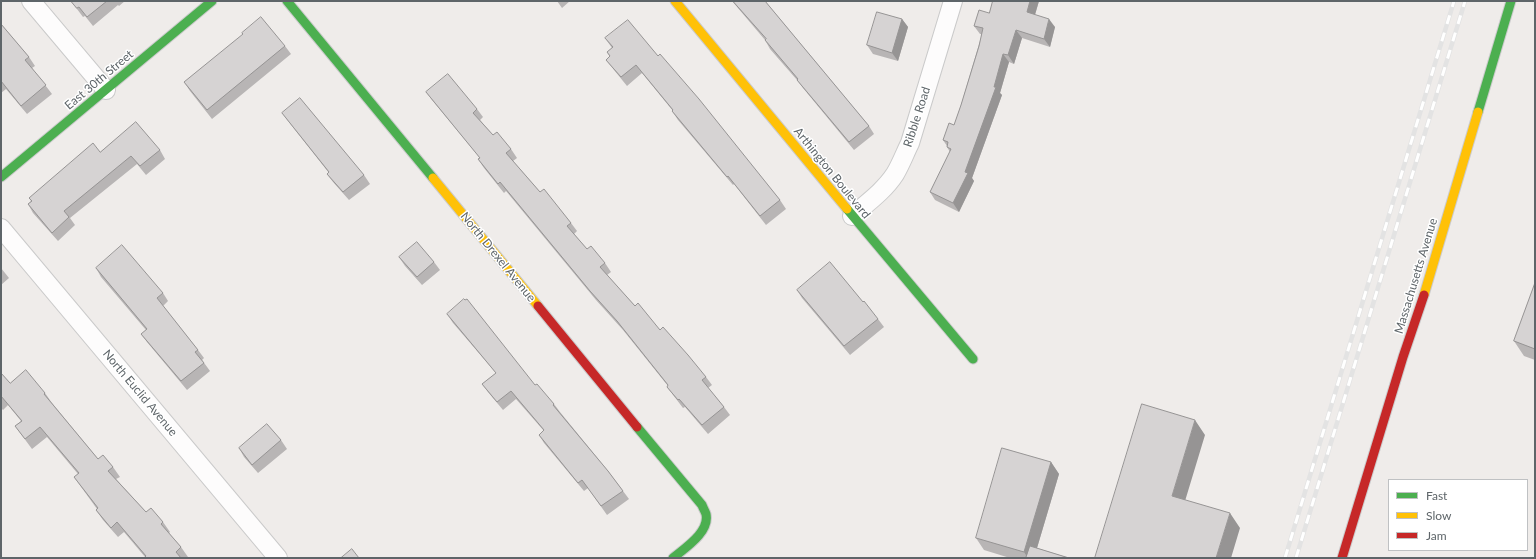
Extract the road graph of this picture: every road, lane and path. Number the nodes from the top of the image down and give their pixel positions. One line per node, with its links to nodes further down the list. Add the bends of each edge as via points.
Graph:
1 (31, 1): 7 (street)
2 (212, 1): 7 (street, East 30th Street)
3 (287, 1): 13 (street, North Drexel Avenue, via 702,505 706,515 701,532)
4 (675, 1): 9 (street, Arthington Boulevard)
5 (953, 1): 9 (street, Ribble Road, via 910,143 902,161 882,190)
6 (1511, 1): 14 (street, Massachusetts Avenue)
7 (106, 90): 8 (street, East 30th Street)
8 (1, 177)
9 (852, 216): 11 (street, Arthington Boulevard)
10 (1, 228): 12 (street, North Euclid Avenue)
11 (973, 359)
12 (278, 558)
13 (673, 558)
14 (1342, 558)

